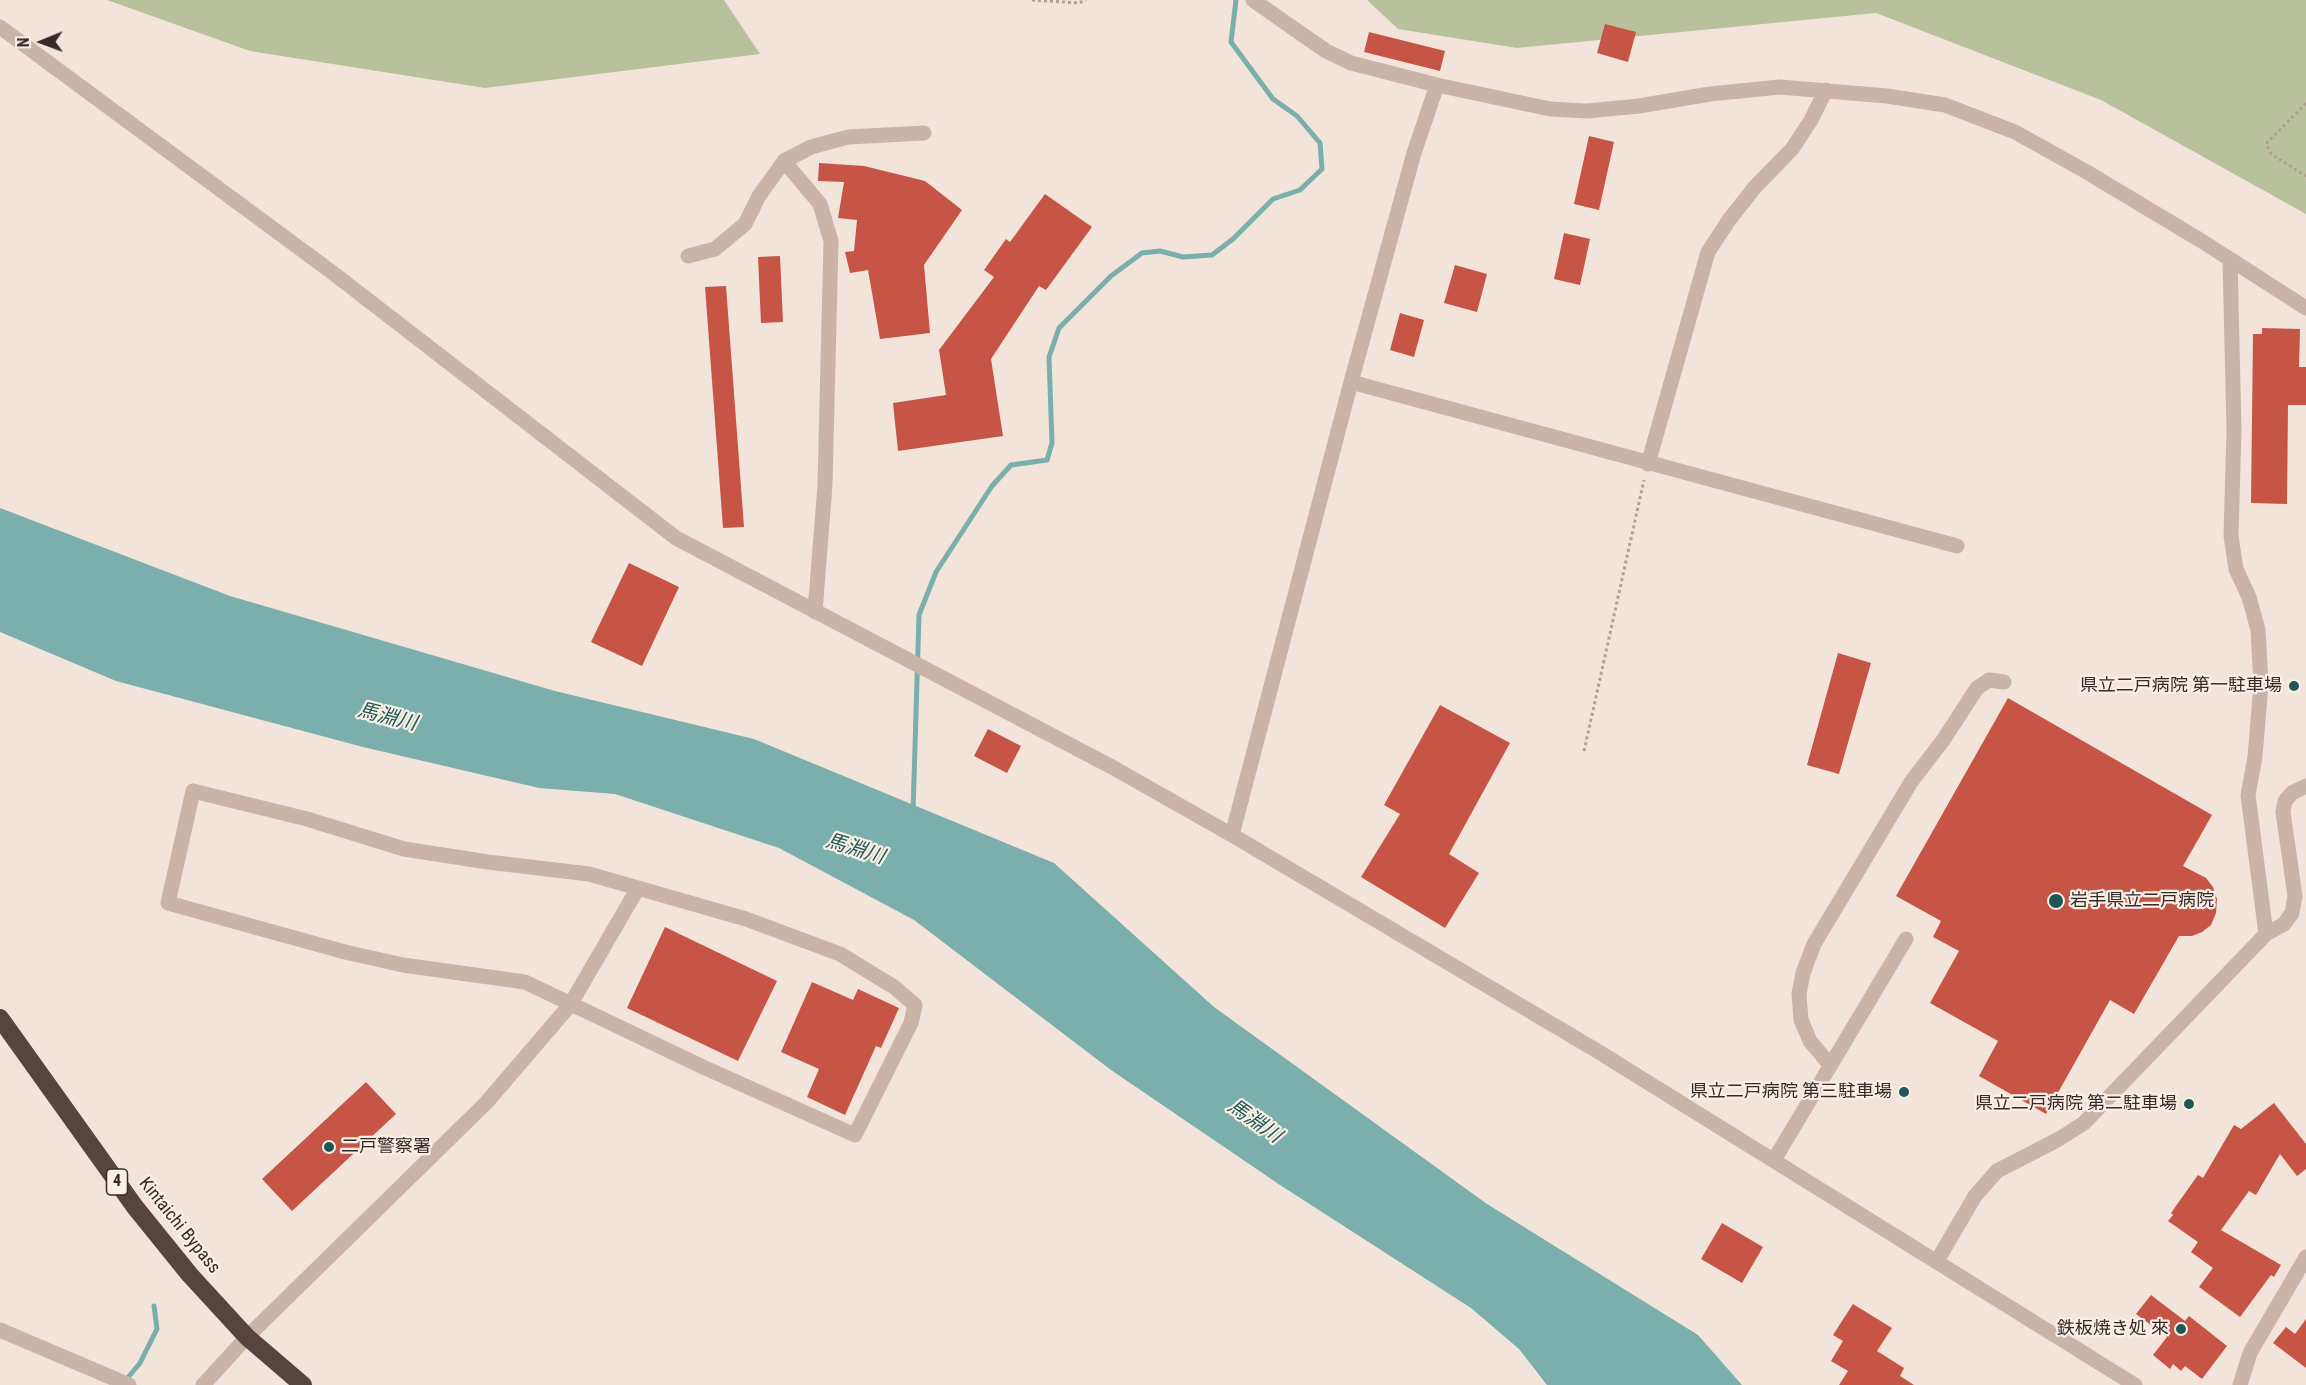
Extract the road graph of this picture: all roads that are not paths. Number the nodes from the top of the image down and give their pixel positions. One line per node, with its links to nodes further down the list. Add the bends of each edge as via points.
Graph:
1 (1253, 0): 3 (street, via 1326,51 1351,63)
2 (0, 27): 13 (street, via 333,273 676,538)
3 (1437, 85): 4 (street, via 1550,109 1587,111 1757,88); 10 (street, via 1414,153)
4 (1826, 90): 8 (street, via 1945,105 2015,132); 11 (street, via 1792,149 1755,188 1708,252)
5 (924, 133): 6 (street, via 848,137 811,147)
6 (784, 160): 7 (street, via 759,196 746,224 715,249); 13 (street, via 820,204 831,241 825,485)
7 (688, 256)
8 (2230, 260): 9 (street); 18 (street, via 2234,419 2230,536 2236,569 2258,630 2261,684 2248,795)
9 (2306, 308)
10 (1352, 382): 11 (street); 16 (street)
11 (1648, 464): 12 (street)
12 (1957, 546)
13 (815, 612): 16 (street, via 1112,767)
14 (2004, 682): 22 (street, via 1989,680 1977,688 1911,782 1814,944 1799,994 1801,1020 1810,1041)
15 (2306, 786): 18 (street, via 2292,793 2283,812 2295,896 2292,914 2284,924)
16 (1232, 835): 23 (street)
17 (638, 888): 20 (street); 20 (street, via 746,919 840,954 894,987 915,1005 911,1023 855,1135); 20 (street, via 589,874 404,849 193,791 168,903 403,965 525,982)
18 (2266, 934): 25 (street, via 2084,1123 1997,1171 1975,1196)
19 (1906, 939): 22 (street)
20 (570, 1005): 27 (street, via 486,1103)
21 (0, 1018): 27 (highway, Kintaichi Bypass / 4, via 135,1207)
22 (1830, 1065): 23 (street)
23 (1774, 1160): 25 (street)
24 (2306, 1257): 32 (street, via 2250,1353)
25 (1937, 1261): 31 (street)
26 (0, 1329): 28 (street)
27 (247, 1337): 29 (street); 30 (highway, Kintaichi Bypass / 4)
28 (129, 1385)
29 (203, 1385)
30 (303, 1385)
31 (2134, 1385)
32 (2240, 1385)

